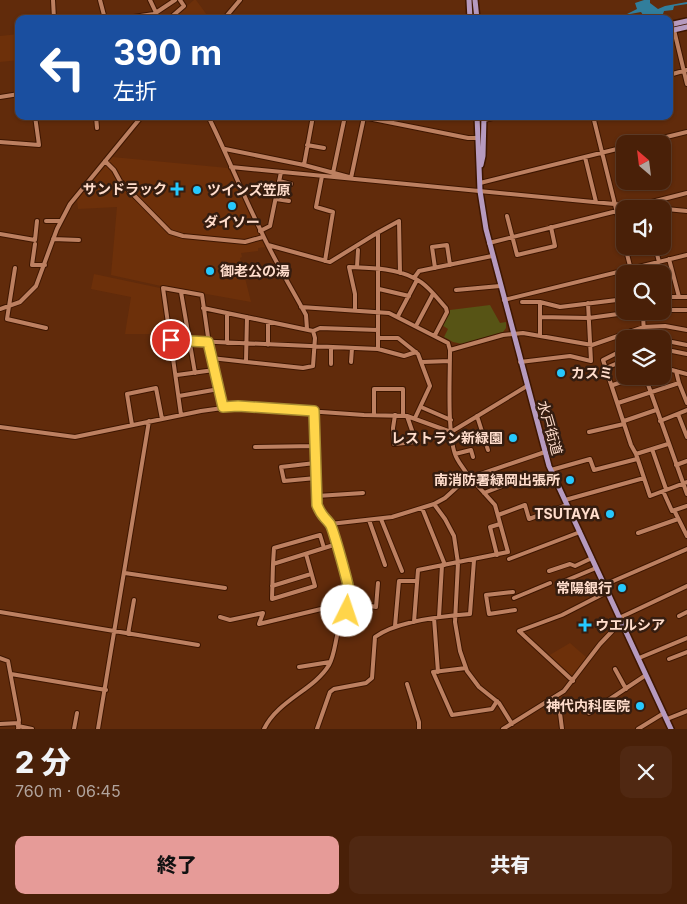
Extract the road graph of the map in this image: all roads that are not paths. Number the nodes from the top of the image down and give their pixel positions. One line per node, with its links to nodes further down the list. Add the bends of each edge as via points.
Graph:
1 (53, 0): 10 (street)
2 (100, 0): 11 (street)
3 (150, 0): 9 (street)
4 (175, 0): 9 (street)
5 (180, 0): 14 (street, via 184,6)
6 (240, 0): 15 (street)
7 (468, 0): 16 (main road)
8 (475, 0): 17 (main road)
9 (156, 12): 12 (street); 13 (street)
10 (54, 15)
11 (104, 15)
12 (147, 15)
13 (157, 15)
14 (173, 15)
15 (227, 15)
16 (470, 15)
17 (476, 15)
18 (687, 20): 19 (main road)
19 (673, 24)
20 (687, 27): 21 (main road)
21 (673, 30)
22 (673, 36): 23 (street)
23 (685, 71): 24 (street)
24 (687, 84)
25 (15, 95): 26 (street)
26 (0, 97)
27 (36, 120): 42 (street, via 39,146)
28 (96, 120): 38 (street)
29 (139, 120): 49 (street)
30 (210, 120): 45 (street)
31 (312, 120): 43 (street)
32 (344, 120): 54 (street)
33 (363, 120): 56 (street)
34 (379, 120): 41 (street)
35 (477, 120): 41 (main road, 水戸街道)
36 (484, 120): 53 (main road, 水戸街道)
37 (593, 120): 47 (street)
38 (97, 128)
39 (687, 132): 40 (street)
40 (671, 137)
41 (478, 138): 53 (main road, 水戸街道)
42 (0, 142)
43 (307, 145): 44 (street); 50 (street)
44 (324, 148)
45 (224, 149): 50 (street); 51 (street)
46 (616, 149): 47 (street)
47 (602, 153): 48 (street); 66 (street)
48 (585, 158): 58 (street); 65 (street)
49 (105, 161): 74 (street, via 77,194); 79 (street, via 170,232 246,242)
50 (304, 165): 54 (street)
51 (231, 167): 52 (street); 76 (street)
52 (281, 172): 55 (street); 57 (street)
53 (480, 173): 58 (main road, 水戸街道)
54 (332, 174): 55 (street); 56 (street)
55 (322, 176): 91 (street, via 316,207 333,212)
56 (351, 178): 60 (street)
57 (280, 182): 59 (street); 62 (street)
58 (480, 183): 60 (main road, 水戸街道)
59 (291, 184)
60 (480, 191): 65 (street); 83 (main road, 水戸街道)
61 (687, 193): 63 (street)
62 (276, 199): 64 (street); 76 (street, via 270,226)
63 (660, 200)
64 (289, 202)
65 (596, 202): 66 (street)
66 (615, 204): 67 (street)
67 (616, 208)
68 (671, 209): 69 (street)
69 (687, 210)
70 (616, 211): 75 (street)
71 (507, 216): 80 (street)
72 (37, 221): 78 (street, via 35,240)
73 (46, 221): 74 (street)
74 (60, 222): 81 (street)
75 (551, 227): 80 (street); 80 (street, via 556,246 517,255)
76 (260, 231): 79 (street)
77 (378, 233): 91 (street, via 330,262); 98 (street); 100 (street, via 399,222)
78 (0, 234)
79 (264, 237): 85 (street)
80 (512, 237): 83 (street)
81 (53, 239): 82 (street); 95 (street)
82 (79, 240)
83 (489, 242): 89 (main road, 水戸街道)
84 (35, 244): 95 (street, via 32,265)
85 (268, 245): 91 (street); 118 (street)
86 (358, 250): 96 (street)
87 (657, 255): 92 (street)
88 (687, 255): 90 (street)
89 (492, 256): 93 (street); 103 (main road, 水戸街道)
90 (669, 259): 92 (street); 110 (street)
91 (326, 261)
92 (659, 262): 94 (street)
93 (450, 265): 99 (street); 99 (street, via 447,245 432,247)
94 (651, 265)
95 (45, 266): 117 (street, via 33,291)
96 (357, 267): 98 (street); 121 (street, via 349,267)
97 (15, 268): 117 (street)
98 (379, 268): 100 (street); 104 (street)
99 (435, 268): 102 (street, via 419,271)
100 (400, 273): 102 (street)
101 (616, 275): 112 (street)
102 (416, 279): 107 (street); 108 (street)
103 (500, 286): 105 (street); 112 (main road, 水戸街道)
104 (379, 290): 108 (street); 124 (street)
105 (456, 290)
106 (181, 292): 119 (street, via 202,295); 146 (street, via 163,288); 147 (street)
107 (433, 294): 133 (street); 141 (street, via 447,312)
108 (409, 296): 127 (street)
109 (671, 297): 110 (street)
110 (679, 297): 111 (street)
111 (687, 297)
112 (504, 300): 142 (main road, 水戸街道)
113 (616, 300): 116 (street)
114 (522, 302): 115 (street)
115 (540, 302): 116 (street, via 560,307); 129 (street)
116 (588, 304): 130 (street)
117 (9, 307): 120 (street); 135 (street, via 6,319)
118 (301, 307): 121 (street); 136 (street)
119 (204, 308): 125 (street); 148 (street)
120 (0, 309)
121 (355, 310): 124 (street)
122 (671, 310): 123 (street)
123 (687, 310)
124 (378, 311): 127 (street); 137 (street)
125 (227, 313): 128 (street); 150 (street)
126 (616, 314): 130 (street)
127 (398, 316): 133 (street)
128 (247, 317): 132 (street); 151 (street)
129 (540, 317): 130 (street); 143 (street)
130 (589, 318): 153 (street)
131 (643, 320): 134 (street)
132 (268, 322): 136 (street); 152 (street)
133 (416, 326): 141 (street)
134 (644, 327): 138 (street); 139 (street)
135 (46, 328)
136 (307, 330): 140 (street)
137 (378, 330): 140 (street, via 320,328); 145 (street)
138 (634, 330)
139 (687, 330)
140 (313, 331): 155 (street)
141 (435, 334): 159 (street, via 448,343)
142 (513, 335): 143 (street); 159 (street); 169 (main road, 水戸街道)
143 (540, 335): 153 (street)
144 (616, 336): 153 (street)
145 (378, 338): 158 (street); 161 (street, via 398,338)
146 (171, 340): 147 (street); 178 (street)
147 (189, 341): 148 (street); 176 (street)
148 (208, 342): 150 (street); 164 (street)
149 (671, 342): 154 (street)
150 (227, 343): 151 (street)
151 (247, 344): 152 (street); 166 (street)
152 (268, 345): 155 (street)
153 (590, 345): 169 (street, via 591,361 570,356)
154 (687, 345)
155 (314, 347): 156 (street); 166 (street, via 313,366 303,368)
156 (332, 348): 157 (street); 170 (street)
157 (352, 348): 158 (street); 167 (street)
158 (378, 350): 161 (street, via 404,356)
159 (450, 350): 165 (street)
160 (671, 351): 163 (street)
161 (416, 352): 168 (street)
162 (616, 354): 172 (street, via 603,360)
163 (687, 354)
164 (211, 358): 166 (street); 173 (street)
165 (450, 361): 168 (street); 202 (street)
166 (246, 362)
167 (351, 362)
168 (422, 362): 190 (street, via 430,386)
169 (520, 362): 183 (main road, 水戸街道)
170 (331, 364)
171 (616, 364): 172 (street)
172 (606, 368): 181 (street)
173 (214, 370): 176 (street); 184 (street)
174 (671, 371): 175 (street)
175 (676, 371): 177 (street); 179 (street)
176 (195, 373): 178 (street)
177 (687, 374)
178 (177, 375): 186 (street)
179 (679, 383): 185 (street); 188 (street)
180 (616, 384): 181 (street)
181 (612, 385): 187 (street)
182 (648, 385): 185 (street)
183 (527, 386): 199 (street); 216 (main road, 水戸街道)
184 (219, 389): 186 (street); 189 (street)
185 (650, 392): 187 (street); 191 (street)
186 (179, 396): 195 (street)
187 (618, 403): 205 (street)
188 (687, 403)
189 (223, 407): 193 (street); 195 (street)
190 (421, 407): 200 (street); 202 (street)
191 (656, 410): 204 (street); 205 (street)
192 (687, 410): 194 (street)
193 (314, 411): 196 (street); 212 (street)
194 (678, 414): 204 (street); 210 (street)
195 (181, 415): 201 (street)
196 (374, 415): 197 (street); 198 (street, via 374,389 403,389)
197 (395, 416): 198 (street); 198 (street, via 394,444 416,442)
198 (405, 416): 200 (street)
199 (478, 416): 208 (street); 214 (street)
200 (415, 418): 208 (street)
201 (162, 419): 203 (street); 206 (street, via 156,388 127,394)
202 (451, 420): 208 (street)
203 (149, 421): 206 (street); 265 (street)
204 (660, 421): 211 (street)
205 (624, 422): 209 (street); 218 (street)
206 (132, 425): 207 (street, via 75,437)
207 (0, 428)
208 (451, 432): 217 (street)
209 (589, 432)
210 (687, 437)
211 (668, 444): 215 (street); 223 (street)
212 (315, 446): 213 (street); 222 (street)
213 (255, 447)
214 (488, 450)
215 (652, 450): 218 (street); 231 (street)
216 (545, 452): 224 (main road, 水戸街道); 226 (street)
217 (455, 454): 219 (street, via 471,450); 225 (street)
218 (636, 454): 220 (street)
219 (473, 457)
220 (637, 459): 224 (street, via 594,470 590,459); 229 (street)
221 (687, 461): 223 (street)
222 (315, 463): 227 (street); 227 (street, via 281,467 284,481)
223 (676, 465): 230 (street)
224 (551, 470): 236 (main road, 水戸街道)
225 (467, 474): 226 (street); 237 (street, via 466,479)
226 (472, 477): 233 (street)
227 (316, 478): 235 (street)
228 (522, 478): 233 (street)
229 (644, 478): 231 (street, via 650,496); 236 (street)
230 (685, 483): 231 (street); 234 (street)
231 (664, 490): 240 (street)
232 (363, 493): 235 (street)
233 (484, 493): 241 (street, via 495,505)
234 (687, 494)
235 (317, 496): 245 (street, via 320,514)
236 (566, 502): 241 (street, via 529,518 524,505); 247 (main road, 水戸街道)
237 (434, 504): 239 (street); 258 (street, via 454,536)
238 (687, 506): 240 (street)
239 (422, 508): 242 (street); 261 (street)
240 (675, 512): 243 (street)
241 (498, 515): 246 (street)
242 (381, 519): 244 (street); 264 (street)
243 (678, 519): 248 (street); 249 (street)
244 (369, 520): 245 (street); 260 (street)
245 (330, 524): 250 (street)
246 (500, 524): 254 (street, via 490,528); 254 (street, via 508,552)
247 (580, 532): 255 (main road, 水戸街道); 256 (street)
248 (638, 533)
249 (687, 536)
250 (337, 544): 251 (street); 279 (street)
251 (324, 548): 253 (street); 259 (street, via 320,535 274,548)
252 (687, 549): 271 (street)
253 (306, 554): 259 (street); 266 (street)
254 (497, 555): 257 (street)
255 (592, 558): 262 (main road, 水戸街道); 263 (street, via 575,566 570,564)
256 (509, 559)
257 (474, 560): 258 (street); 283 (street, via 470,614)
258 (458, 563): 261 (street); 283 (street)
259 (274, 564): 272 (street)
260 (385, 565)
261 (444, 565): 267 (street, via 418,570); 286 (street)
262 (596, 568): 270 (street); 271 (main road, 水戸街道)
263 (548, 571)
264 (402, 572)
265 (125, 573): 274 (street); 290 (street)
266 (312, 574): 272 (street); 272 (street, via 315,586 272,599)
267 (416, 581): 288 (street); 289 (street, via 399,580)
268 (378, 583): 279 (street, via 376,608)
269 (550, 583): 277 (street)
270 (560, 583)
271 (604, 585): 276 (main road, 水戸街道)
272 (272, 586)
273 (687, 586): 287 (street)
274 (225, 588)
275 (513, 592): 280 (street, via 486,595 489,614)
276 (607, 592): 287 (main road, 水戸街道); 305 (street, via 578,608 519,632)
277 (514, 598)
278 (134, 600): 291 (street)
279 (350, 602): 285 (street, via 259,624 263,613 230,620); 298 (street, via 339,627)
280 (516, 610)
281 (0, 612): 290 (street)
282 (687, 612): 284 (street)
283 (455, 615): 286 (street); 300 (street)
284 (679, 616)
285 (220, 617)
286 (437, 617): 288 (street); 302 (street)
287 (620, 620): 296 (main road, 水戸街道); 305 (street)
288 (414, 622): 289 (street)
289 (395, 626): 323 (street, via 375,637 372,678 366,683 330,692)
290 (115, 632): 291 (street); 308 (street)
291 (128, 634): 293 (street)
292 (687, 638): 296 (street)
293 (198, 645)
294 (687, 652): 297 (street)
295 (0, 658): 303 (street, via 8,661)
296 (639, 658): 304 (main road, 水戸街道)
297 (669, 659)
298 (330, 662): 299 (street); 322 (street, via 320,676 272,715)
299 (299, 667)
300 (466, 668): 302 (street); 310 (street, via 479,687)
301 (615, 669): 307 (street)
302 (438, 672): 310 (street, via 434,672 452,715 492,709)
303 (11, 674): 308 (street); 318 (street)
304 (646, 675): 307 (street); 313 (main road, 水戸街道)
305 (573, 681): 309 (street)
306 (407, 684): 324 (street)
307 (626, 689): 312 (street)
308 (106, 690): 321 (street)
309 (553, 700): 317 (street); 326 (street, via 560,713)
310 (497, 701): 317 (street)
311 (687, 711): 315 (street)
312 (589, 712)
313 (664, 712): 315 (main road, 水戸街道); 327 (street)
314 (77, 713): 320 (street)
315 (667, 720): 328 (main road, 水戸街道)
316 (0, 724): 318 (street)
317 (512, 724): 325 (street)
318 (18, 726): 319 (street)
319 (32, 729)
320 (74, 729)
321 (98, 729)
322 (264, 729)
323 (317, 729)
324 (419, 729)
325 (503, 729)
326 (561, 729)
327 (638, 729)
328 (672, 729)

